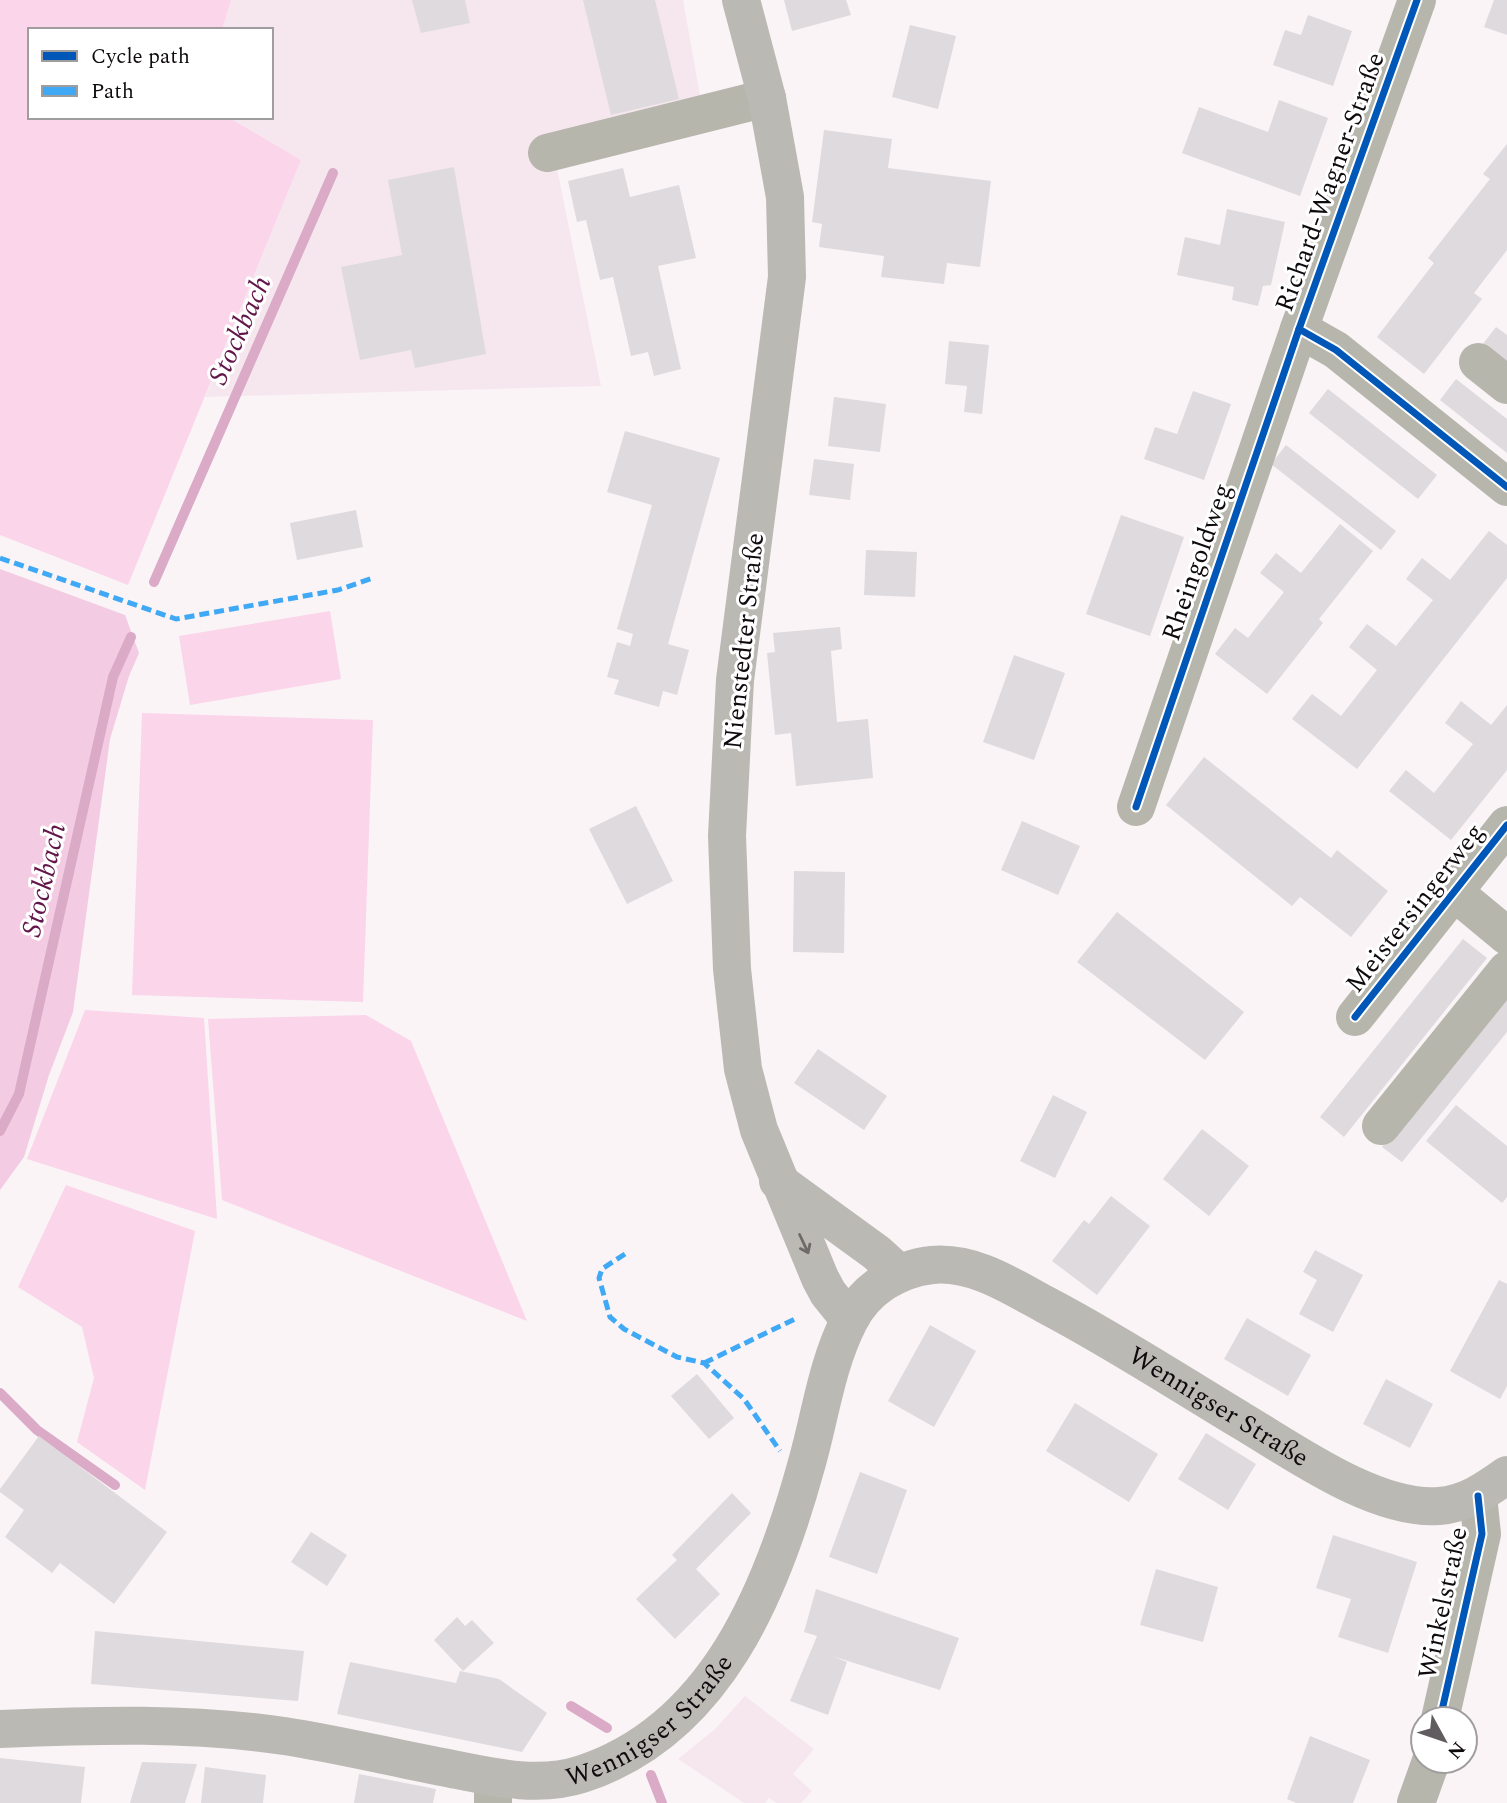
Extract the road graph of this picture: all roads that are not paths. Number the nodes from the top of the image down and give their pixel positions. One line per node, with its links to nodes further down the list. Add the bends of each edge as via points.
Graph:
1 (741, 0): 3 (main road, Nienstedter Straße)
2 (1417, 0): 5 (street, Richard-Wagner-Straße)
3 (767, 99): 4 (street); 16 (main road, Nienstedter Straße, via 785,197 787,277 736,680 727,836 732,970 743,1069)
4 (547, 153)
5 (1299, 329): 8 (street, Richard-Wagner-Straße, via 1336,351); 9 (street, Rheingoldweg)
6 (1478, 362): 7 (street)
7 (1507, 385)
8 (1507, 487)
9 (1136, 807)
10 (1507, 825): 11 (street, Meistersingerweg)
11 (1454, 892): 12 (street); 14 (street, Meistersingerweg)
12 (1507, 936)
13 (1507, 970): 15 (street)
14 (1356, 1017)
15 (1381, 1126)
16 (778, 1181): 17 (main road, via 877,1253); 18 (main road, Nienstedter Straße, one-way to 18, via 828,1293)
17 (917, 1269): 18 (main road, via 872,1292); 19 (main road, Wennigser Straße, via 966,1268 997,1278 1333,1475 1384,1498 1438,1506)
18 (849, 1319): 23 (main road, Wennigser Straße, via 829,1374 791,1516 757,1608 716,1677 673,1721 631,1750 582,1774)
19 (1492, 1485): 20 (street, Winkelstraße)
20 (1443, 1705)
21 (0, 1729): 23 (main road, Wennigser Straße, via 129,1724 282,1736)
22 (1426, 1775): 24 (street)
23 (493, 1790)
24 (1416, 1803)

